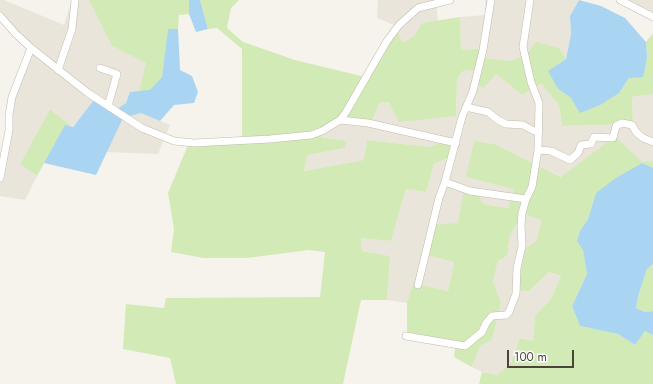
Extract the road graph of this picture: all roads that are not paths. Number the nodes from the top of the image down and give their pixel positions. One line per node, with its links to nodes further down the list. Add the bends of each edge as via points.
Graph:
1 (75, 0): 10 (street, via 72,29)
2 (450, 0): 13 (street, via 418,8 399,25 387,41 352,105)
3 (491, 0): 12 (street, via 474,91)
4 (530, 0): 14 (street, via 523,47 539,103)
5 (620, 0): 7 (street)
6 (0, 16): 8 (street)
7 (653, 17)
8 (31, 48): 10 (street); 18 (street, via 12,97)
9 (100, 68): 11 (street, via 117,74)
10 (58, 70): 11 (street)
11 (108, 106): 13 (street, via 142,128 162,137 186,143 311,135)
12 (466, 107): 14 (street, via 488,112 506,124 523,125); 16 (street)
13 (340, 120): 16 (street, via 368,123)
14 (539, 131): 17 (street)
15 (653, 142): 17 (street, via 639,135 632,125 622,123 616,126 613,138 594,137 591,144 581,145 578,154 570,160 551,151)
16 (456, 143): 19 (street)
17 (538, 150): 20 (street, via 532,187)
18 (0, 178)
19 (445, 182): 20 (street, via 470,191); 21 (street)
20 (526, 199): 22 (street, via 522,213 522,246 517,268 516,294 506,316 492,316 482,332 465,346)
21 (418, 285)
22 (406, 336)

